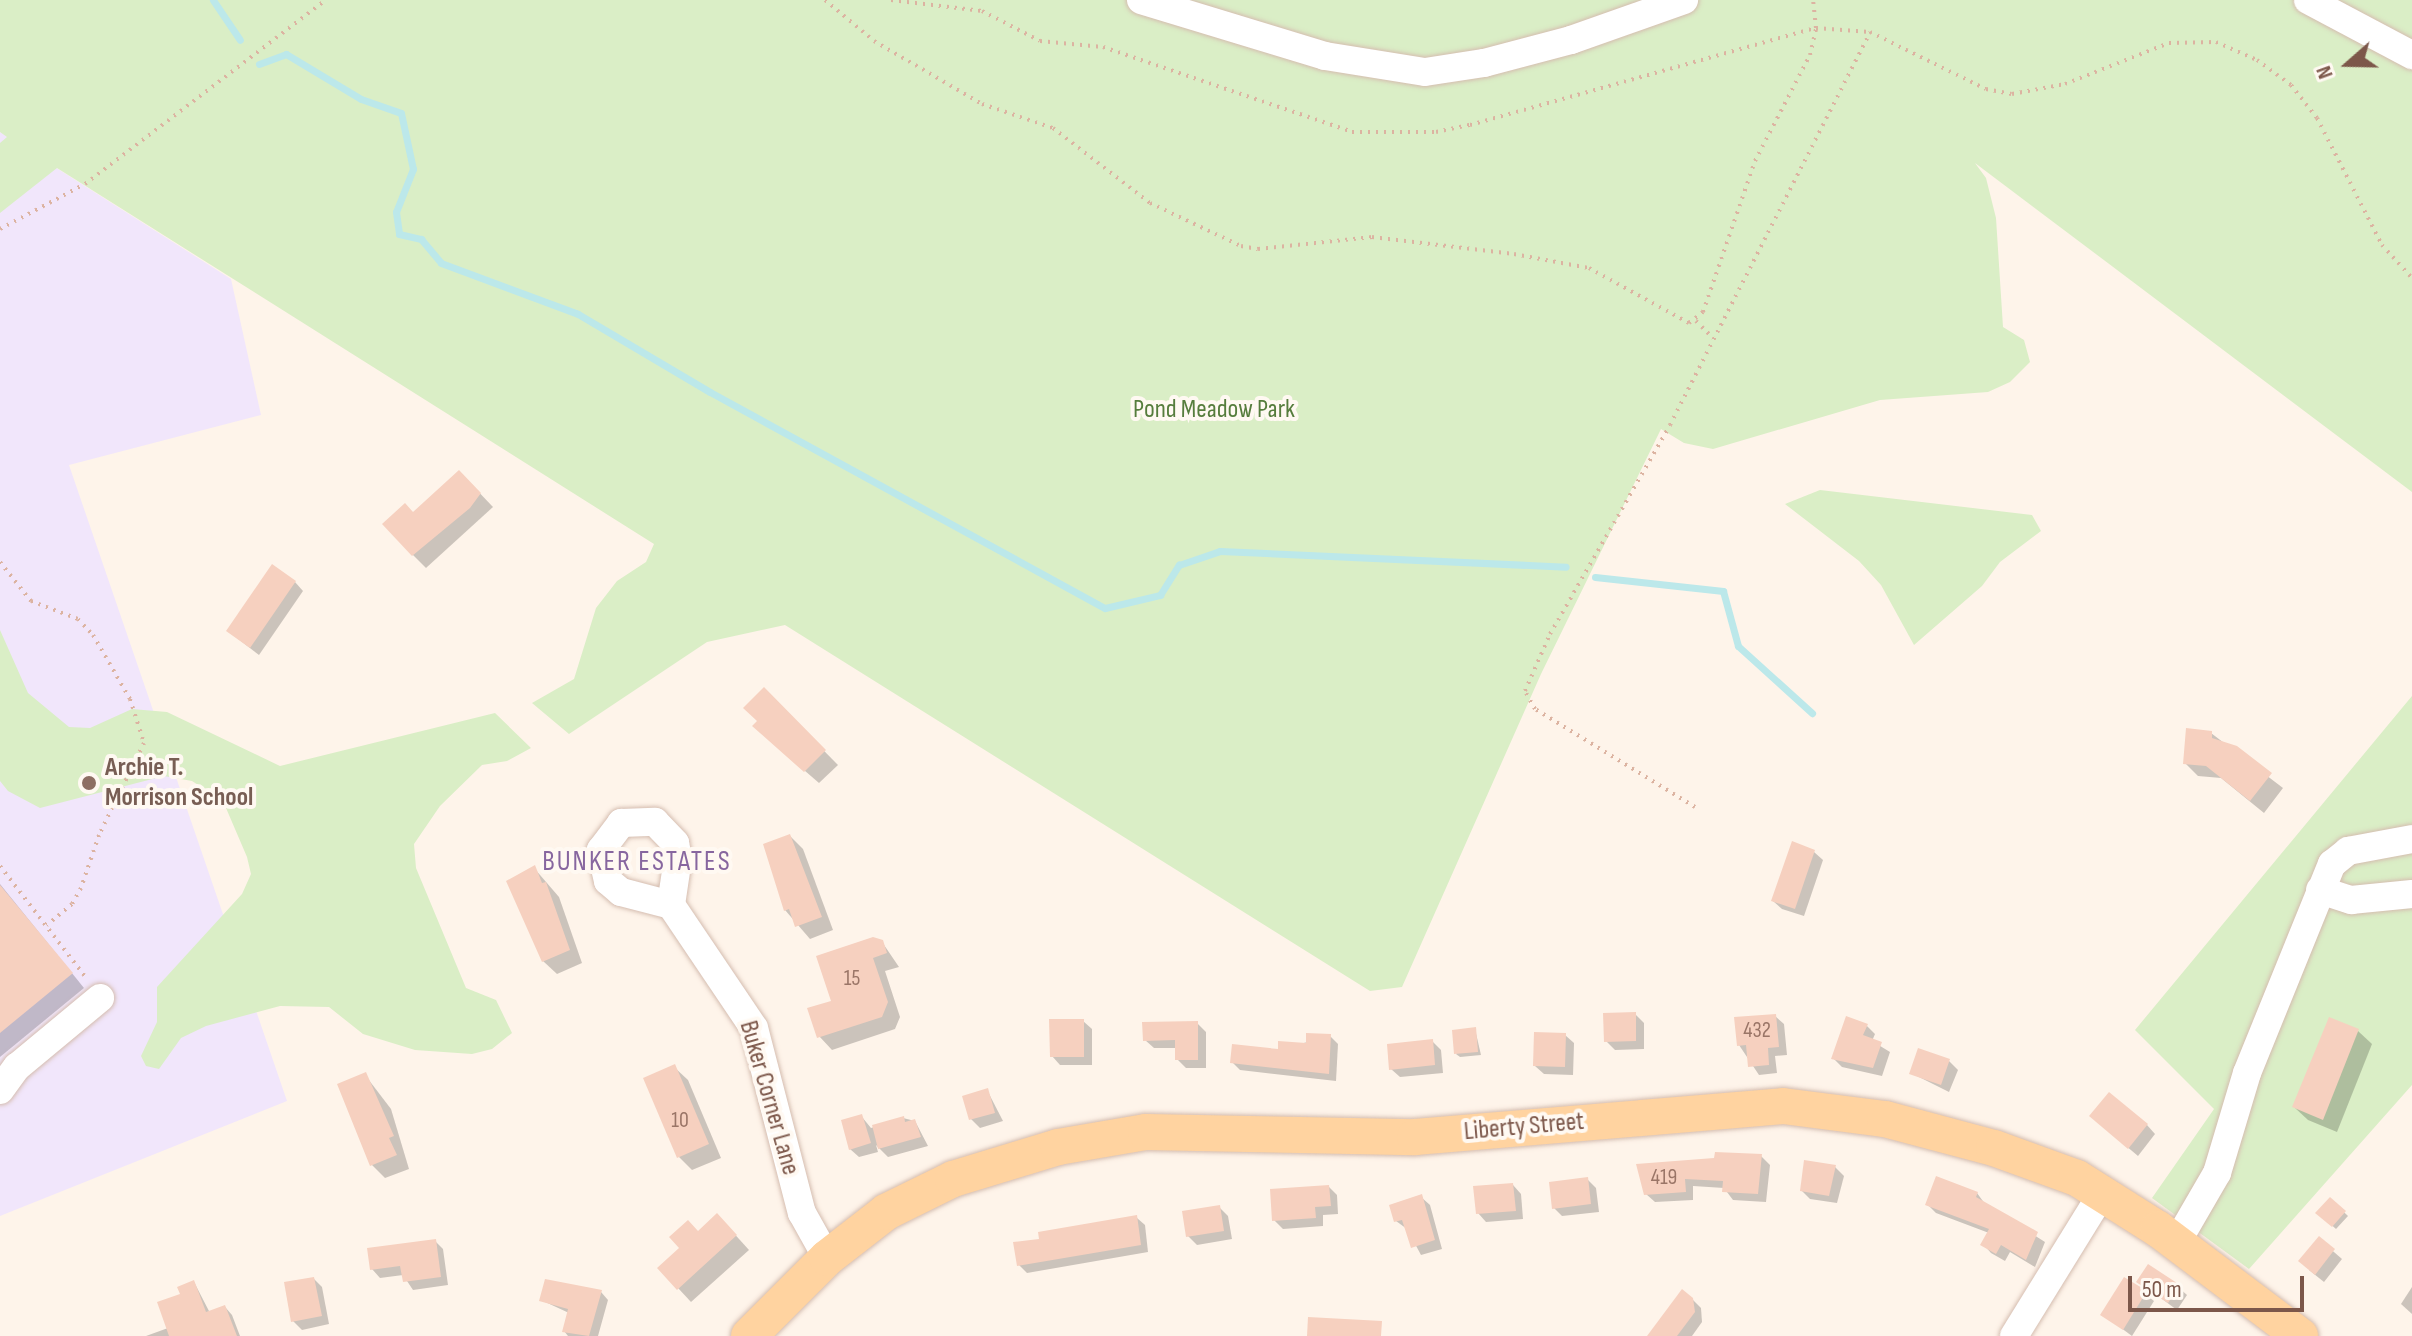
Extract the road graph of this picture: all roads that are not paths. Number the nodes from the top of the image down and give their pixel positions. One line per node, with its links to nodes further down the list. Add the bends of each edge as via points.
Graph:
1 (1141, 0): 2 (street, via 1325,56 1425,72 1571,40)
2 (1684, 0)
3 (2308, 0): 4 (street)
4 (2412, 55)
5 (2412, 839): 6 (street, via 2348,851 2332,864)
6 (2320, 890): 7 (street, via 2351,900); 12 (street, via 2247,1073 2217,1173)
7 (2412, 894)
8 (671, 905): 13 (street, Buker Corner Lane, via 754,1028 806,1225)
9 (100, 998): 10 (street, via 17,1067)
10 (0, 1090)
11 (2103, 1192): 12 (main road, Liberty Street); 13 (main road, Liberty Street, via 1994,1148 1865,1114 1806,1107 1717,1109 1404,1138 1146,1132 1058,1147 953,1179 886,1212); 15 (street)
12 (2177, 1242): 16 (main road, Liberty Street)
13 (827, 1258): 14 (main road, Liberty Street)
14 (749, 1336)
15 (2014, 1336)
16 (2300, 1336)

